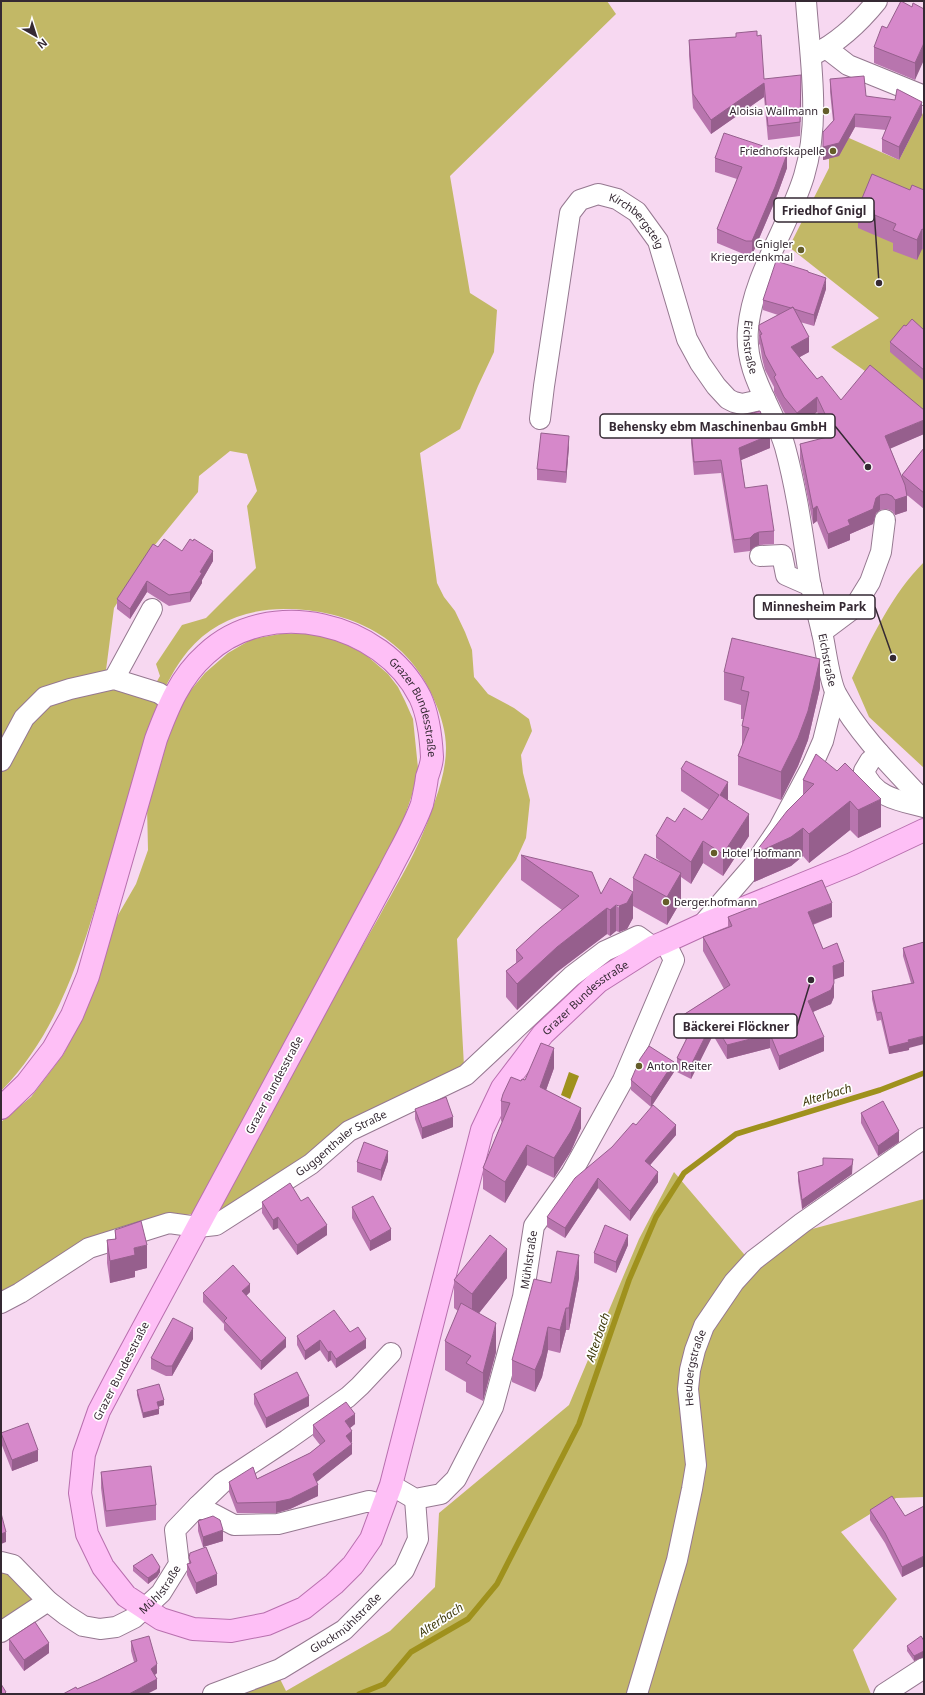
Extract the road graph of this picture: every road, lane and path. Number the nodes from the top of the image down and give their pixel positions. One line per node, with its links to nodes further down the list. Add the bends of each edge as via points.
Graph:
1 (806, 1): 3 (street, Eichstraße)
2 (877, 1): 3 (street, via 850,30)
3 (818, 52): 4 (street); 5 (street, Eichstraße, via 813,123 802,184 758,287 750,314 748,355)
4 (922, 95)
5 (765, 399): 6 (street, Kirchbergsteig, via 742,404 734,402 716,386 687,339 658,241 636,212 617,199 598,194 580,200 570,213); 9 (street, Eichstraße, via 780,431 788,457)
6 (540, 418)
7 (884, 520): 11 (street, via 881,552 870,582 854,608)
8 (760, 556): 9 (street, via 782,555 786,575)
9 (811, 586): 11 (street, Eichstraße)
10 (152, 609): 12 (street)
11 (822, 632): 13 (street, Eichstraße)
12 (114, 679): 14 (street, via 159,693); 16 (street, via 45,697 24,718)
13 (835, 693): 15 (street, Eichstraße); 20 (street, Eichstraße, via 823,741 779,828 753,866)
14 (171, 701): 22 (main road, Grazer Bundesstraße, via 156,739 88,976 72,1015 53,1049 26,1084); 24 (main road, Grazer Bundesstraße, via 187,673 206,653 233,635 266,624 301,621 337,628 372,645 403,672 420,698 429,726 432,758 422,804 406,839)
15 (879, 753): 17 (street, Eichstraße); 18 (street, via 864,771 868,781 875,789 893,799)
16 (1, 761)
17 (924, 801)
18 (924, 808)
19 (924, 830): 20 (main road, Grazer Bundesstraße, via 852,864)
20 (702, 925): 21 (main road, Grazer Bundesstraße)
21 (659, 945): 24 (street, Guggenthaler Straße, via 638,936 605,951 572,976 466,1075 349,1131 305,1168 216,1225); 27 (main road, Grazer Bundesstraße, via 598,982 543,1034 502,1088 482,1130); 28 (street, Mühlstraße, via 674,960 623,1080 570,1174 534,1226 523,1297 493,1407 456,1479 441,1494)
22 (1, 1108)
23 (924, 1138): 36 (street, Heubergstraße, via 802,1223 754,1260 734,1282 704,1326 694,1350 688,1389 696,1465 692,1489 677,1560)
24 (198, 1227): 25 (street, Guggenthaler Straße, via 169,1223 89,1248); 32 (main road, Grazer Bundesstraße, via 99,1411 84,1454 80,1493 87,1534 103,1567 126,1596)
25 (1, 1303)
26 (391, 1353): 29 (street, via 348,1396 288,1440 222,1483)
27 (388, 1495): 28 (street); 29 (street, via 278,1524 234,1525); 32 (main road, Grazer Bundesstraße, via 371,1539 353,1566 304,1608 268,1624 231,1632 193,1629 161,1619)
28 (415, 1500): 35 (street, Glockmühlstraße, via 418,1540 404,1570 344,1630 280,1669)
29 (198, 1506): 32 (street, Mühlstraße, via 175,1530 179,1564 160,1593)
30 (1, 1562): 31 (street, Mühlstraße, via 13,1565)
31 (48, 1601): 32 (street, Mühlstraße, via 83,1626 100,1629 116,1627 134,1618); 33 (street)
32 (144, 1609)
33 (1, 1632)
34 (924, 1668): 37 (street)
35 (213, 1694)
36 (637, 1694)
37 (884, 1694)

